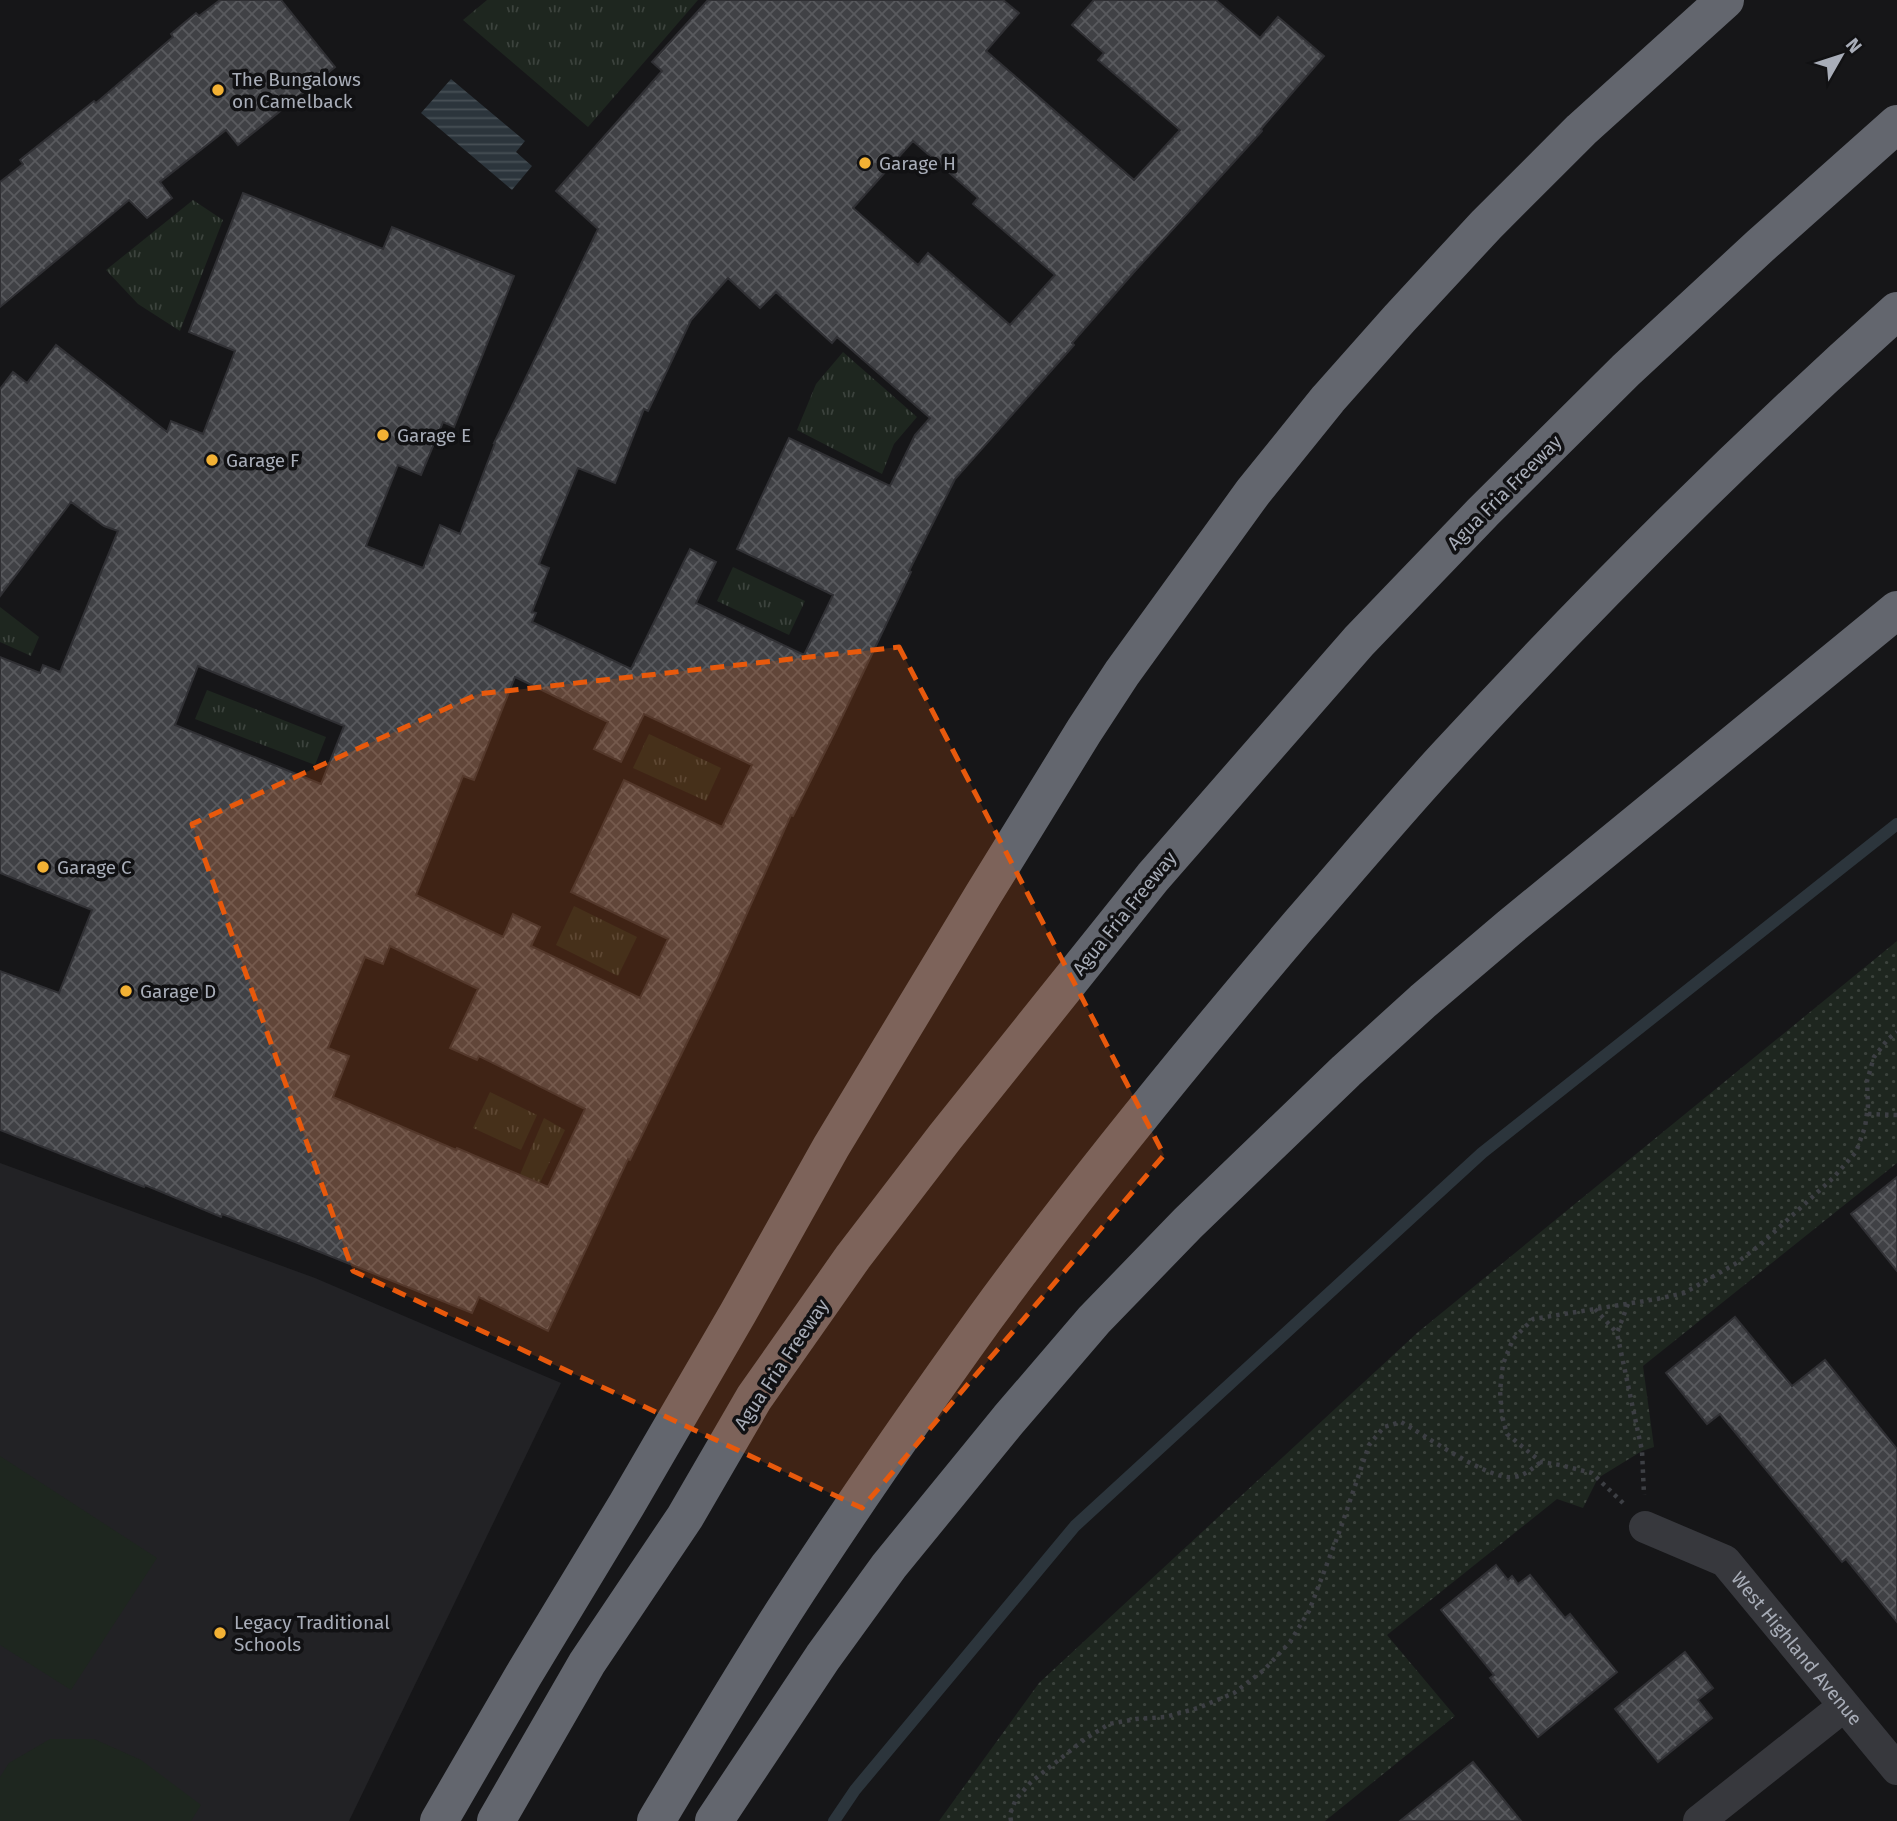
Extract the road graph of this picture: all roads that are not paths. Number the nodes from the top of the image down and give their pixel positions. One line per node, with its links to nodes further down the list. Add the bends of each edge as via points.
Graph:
1 (1725, 0): 8 (highway, via 1581,130 1399,319 1252,492 1122,673 838,1136)
2 (1897, 124): 9 (highway, Agua Fria Freeway, via 1626,370 1483,512 1359,641 1153,877 945,1137 761,1387 685,1517 587,1663)
3 (1897, 311): 10 (highway, via 1812,388 1557,640 1428,778 1207,1033 1056,1223 925,1403 783,1612)
4 (1897, 610): 11 (highway, via 1423,1001 1188,1223 1094,1320 888,1566)
5 (1645, 1527): 6 (street, West Highland Avenue, via 1725,1561)
6 (1844, 1706): 7 (street, West Highland Avenue); 12 (street)
7 (1897, 1769)
8 (439, 1821)
9 (496, 1821)
10 (656, 1821)
11 (714, 1821)
12 (1699, 1821)

